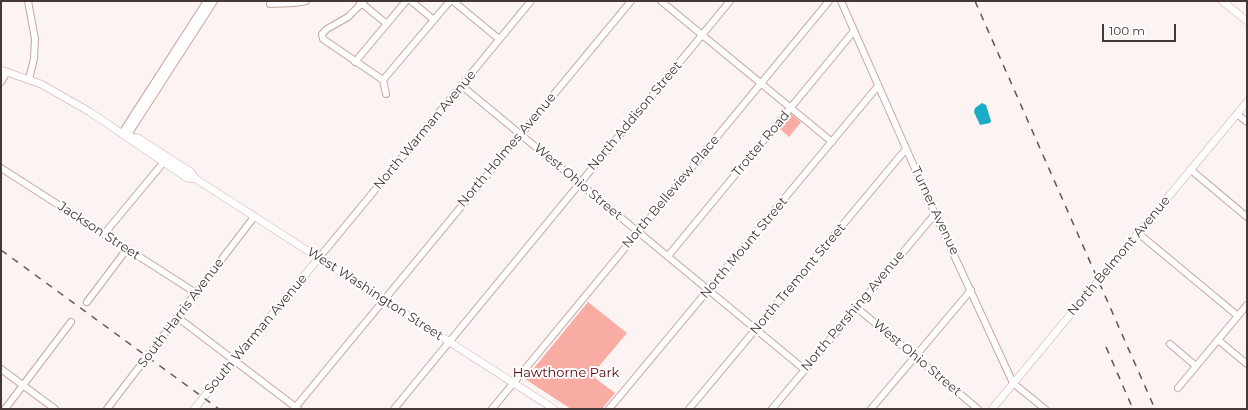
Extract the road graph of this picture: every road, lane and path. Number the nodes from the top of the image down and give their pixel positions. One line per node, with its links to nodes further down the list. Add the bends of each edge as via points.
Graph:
1 (28, 1): 26 (street, via 35,39)
2 (207, 1): 38 (street)
3 (214, 1): 38 (street)
4 (306, 1): 17 (street, via 295,4)
5 (406, 1): 20 (street)
6 (411, 1): 18 (street)
7 (450, 1): 18 (street)
8 (453, 1): 23 (street)
9 (531, 1): 23 (street, North Warman Avenue)
10 (631, 1): 37 (street, North Holmes Avenue)
11 (661, 1): 22 (street)
12 (730, 1): 22 (street, North Addison Street)
13 (829, 1): 29 (street, North Belleview Place)
14 (841, 1): 21 (street, Turner Avenue)
15 (1222, 1): 19 (main road)
16 (362, 2): 20 (street); 24 (street, via 348,16 322,34 327,43)
17 (270, 4)
18 (434, 20): 27 (street)
19 (1247, 21)
20 (387, 24): 24 (street)
21 (854, 31): 31 (street, Turner Avenue); 34 (street, Trotter Road)
22 (702, 35): 29 (street); 45 (street, North Addison Street)
23 (499, 39): 30 (street, North Warman Avenue)
24 (355, 62): 27 (street)
25 (4, 71): 26 (main road, West Washington Street); 28 (street)
26 (29, 79): 38 (main road, West Washington Street, via 47,87)
27 (383, 80): 32 (street)
28 (1, 82)
29 (761, 84): 34 (street); 49 (street, North Belleview Place)
30 (462, 86): 37 (street, West Ohio Street); 54 (street, North Warman Avenue)
31 (878, 86): 39 (street, North Mount Street); 40 (street, Turner Avenue)
32 (386, 94)
33 (1247, 102): 35 (main road, North Belmont Avenue)
34 (790, 108): 39 (street); 53 (street, Trotter Road)
35 (1237, 114): 36 (street); 43 (main road, North Belmont Avenue)
36 (1247, 122)
37 (520, 134): 45 (street, West Ohio Street); 58 (street, North Holmes Avenue)
38 (125, 135): 41 (main road, West Washington Street, via 135,145); 44 (main road, West Washington Street, via 138,138 191,172)
39 (832, 142): 55 (street, North Mount Street)
40 (906, 149): 46 (street, Turner Avenue); 65 (street, North Tremont Street)
41 (164, 163): 44 (main road, West Washington Street, via 187,178); 51 (street)
42 (1, 168): 51 (street, Jackson Street)
43 (1191, 170): 48 (street); 50 (main road, North Belmont Avenue)
44 (196, 179): 47 (main road, West Washington Street)
45 (579, 183): 49 (street, West Ohio Street); 67 (street, North Addison Street)
46 (935, 214): 56 (street, Turner Avenue); 61 (street, North Pershing Avenue)
47 (254, 217): 54 (main road, West Washington Street); 57 (street, South Harris Avenue)
48 (1247, 217)
49 (638, 232): 53 (street, West Ohio Street); 75 (street, North Belleview Place)
50 (1138, 233): 62 (street); 76 (main road, North Belmont Avenue)
51 (104, 234): 52 (street, Jackson Street)
52 (127, 249): 57 (street, Jackson Street); 59 (street)
53 (668, 256): 55 (street, West Ohio Street)
54 (318, 258): 58 (main road, West Washington Street); 70 (main road, South Warman Avenue)
55 (708, 290): 65 (street, West Ohio Street); 87 (street, North Mount Street)
56 (971, 290): 69 (street); 76 (street, Turner Avenue)
57 (196, 293): 63 (street, South Harris Avenue)
58 (383, 300): 67 (main road, West Washington Street); 79 (street, North Holmes Avenue)
59 (87, 302)
60 (1247, 305): 62 (street)
61 (856, 308): 69 (street, West Ohio Street); 74 (street, North Pershing Avenue)
62 (1238, 316): 66 (street)
63 (177, 317): 70 (street); 82 (street, South Harris Avenue)
64 (71, 322): 77 (street)
65 (756, 329): 74 (street, West Ohio Street); 88 (street, North Tremont Street)
66 (1218, 340): 71 (street); 72 (street)
67 (448, 341): 75 (main road, West Washington Street); 84 (street, North Addison Street)
68 (1170, 344): 72 (street)
69 (915, 356): 90 (street); 91 (street, West Ohio Street)
70 (234, 360): 79 (street); 83 (main road, South Warman Avenue)
71 (1247, 364)
72 (1196, 366): 78 (street)
73 (1, 369): 77 (street)
74 (805, 370): 89 (street, North Pershing Avenue)
75 (513, 383): 85 (street, North Belleview Place); 86 (main road, West Washington Street)
76 (1013, 383): 92 (main road, North Belmont Avenue); 93 (street, Turner Avenue)
77 (23, 385): 80 (street); 81 (street)
78 (1178, 388)
79 (296, 408)
80 (5, 409)
81 (55, 409)
82 (107, 409)
83 (194, 409)
84 (394, 409)
85 (492, 409)
86 (554, 409)
87 (609, 409)
88 (689, 409)
89 (772, 409)
90 (872, 409)
91 (978, 409)
92 (992, 409)
93 (1045, 409)

